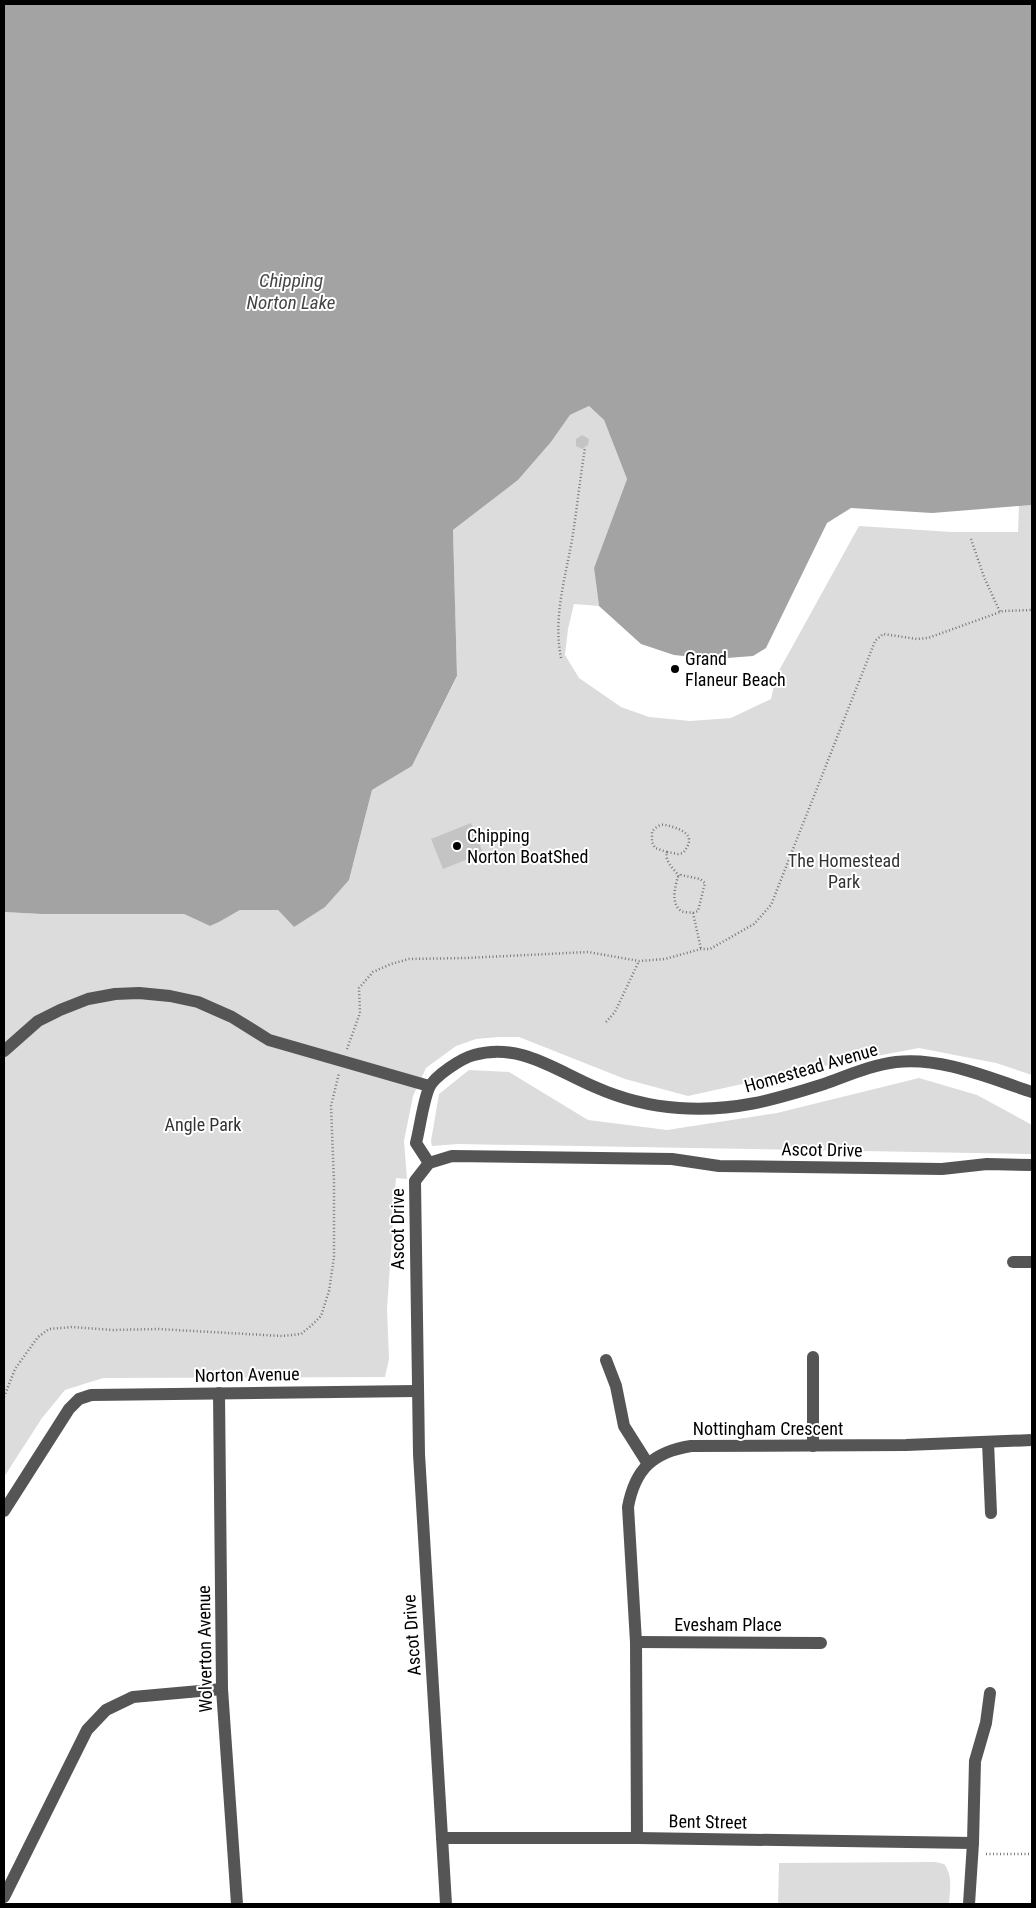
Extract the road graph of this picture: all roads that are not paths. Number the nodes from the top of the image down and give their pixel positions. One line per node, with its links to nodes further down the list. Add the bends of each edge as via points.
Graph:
1 (4, 1051): 2 (street, via 38,1021 60,1010 88,999 139,992 198,1002 232,1017 269,1040)
2 (429, 1086): 3 (street, Homestead Avenue, via 453,1064 473,1055 504,1051 547,1064 620,1097 677,1108 740,1107 896,1062 953,1067); 4 (street, via 416,1143)
3 (1032, 1092)
4 (429, 1163): 5 (street, Ascot Drive, via 452,1156 672,1159 719,1166 942,1169 987,1164); 10 (street, Ascot Drive, via 415,1181)
5 (1032, 1165)
6 (1013, 1262): 7 (street)
7 (1032, 1262)
8 (813, 1357): 14 (street)
9 (606, 1360): 15 (street, via 616,1386 624,1426)
10 (417, 1391): 11 (street, Norton Avenue); 22 (street, Ascot Drive)
11 (219, 1393): 16 (street, Norton Avenue, via 91,1395 79,1399 69,1409); 20 (street, Wolverton Avenue)
12 (1032, 1440): 13 (street, Nottingham Crescent)
13 (988, 1442): 14 (street, Nottingham Crescent); 17 (street)
14 (813, 1446): 15 (street, Nottingham Crescent, via 691,1446 674,1448)
15 (648, 1464): 18 (street, Nottingham Crescent, via 635,1483 628,1507)
16 (4, 1511)
17 (991, 1513)
18 (636, 1642): 19 (street, Evesham Place); 23 (street, Nottingham Crescent)
19 (821, 1643)
20 (222, 1689): 25 (street, via 133,1697 106,1710 87,1730); 26 (street, Wolverton Avenue)
21 (990, 1693): 24 (street, via 986,1723 974,1761)
22 (442, 1838): 23 (street, Bent Street); 27 (street, Ascot Drive)
23 (637, 1838): 24 (street, Bent Street)
24 (973, 1848): 28 (street)
25 (4, 1897)
26 (237, 1904)
27 (446, 1904)
28 (969, 1904)

